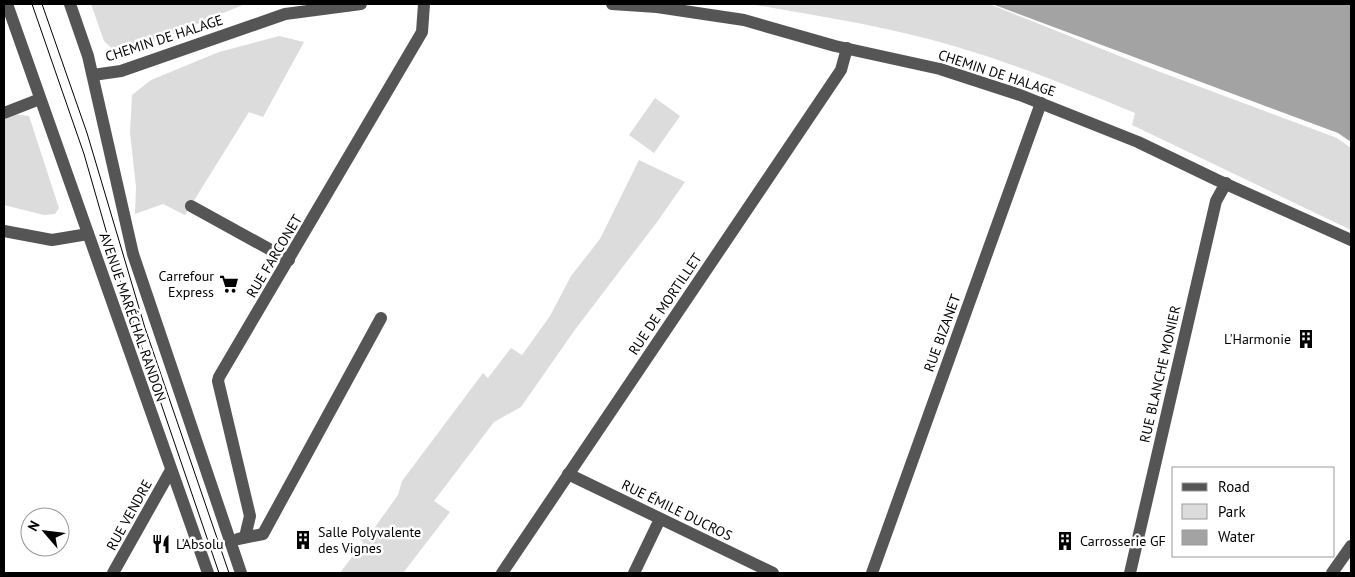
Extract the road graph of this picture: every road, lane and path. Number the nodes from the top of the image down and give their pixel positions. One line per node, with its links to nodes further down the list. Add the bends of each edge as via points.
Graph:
1 (7, 4): 8 (street, AVENUE MARÉCHAL RANDON)
2 (70, 4): 7 (street, AVENUE MARÉCHAL RANDON)
3 (361, 4): 7 (street, CHEMIN DE HALAGE, via 285,14 121,71)
4 (424, 4): 16 (street, RUE FARCONET, via 422,32)
5 (612, 4): 6 (street, CHEMIN DE HALAGE, via 744,20)
6 (847, 48): 9 (street, CHEMIN DE HALAGE, via 940,69); 19 (street, RUE DE MORTILLET, via 841,70)
7 (93, 75): 22 (street, AVENUE MARÉCHAL RANDON, via 133,254)
8 (40, 99): 10 (street); 14 (street, AVENUE MARÉCHAL RANDON)
9 (1041, 103): 11 (street, CHEMIN DE HALAGE, via 1138,142); 30 (street, RUE BIZANET)
10 (4, 113)
11 (1226, 183): 15 (street, CHEMIN DE HALAGE); 31 (street, RUE BLANCHE MONIER, via 1216,201)
12 (191, 206): 16 (street)
13 (4, 232): 14 (street, via 52,240)
14 (88, 234): 18 (street, AVENUE MARÉCHAL RANDON)
15 (1351, 240)
16 (289, 260): 21 (street, RUE FARCONET, via 218,381 250,516)
17 (381, 318): 21 (street, via 263,534)
18 (171, 470): 24 (street, RUE VENDRE); 25 (street, AVENUE MARÉCHAL RANDON)
19 (568, 474): 20 (street, RUE ÉMILE DUCROS); 27 (street, RUE DE MORTILLET)
20 (660, 518): 28 (street); 29 (street, RUE ÉMILE DUCROS)
21 (245, 537): 22 (street)
22 (231, 542): 26 (street, AVENUE MARÉCHAL RANDON)
23 (1351, 546): 32 (street)
24 (113, 573)
25 (208, 573)
26 (241, 573)
27 (502, 573)
28 (634, 573)
29 (773, 573)
30 (872, 573)
31 (1130, 573)
32 (1332, 573)

